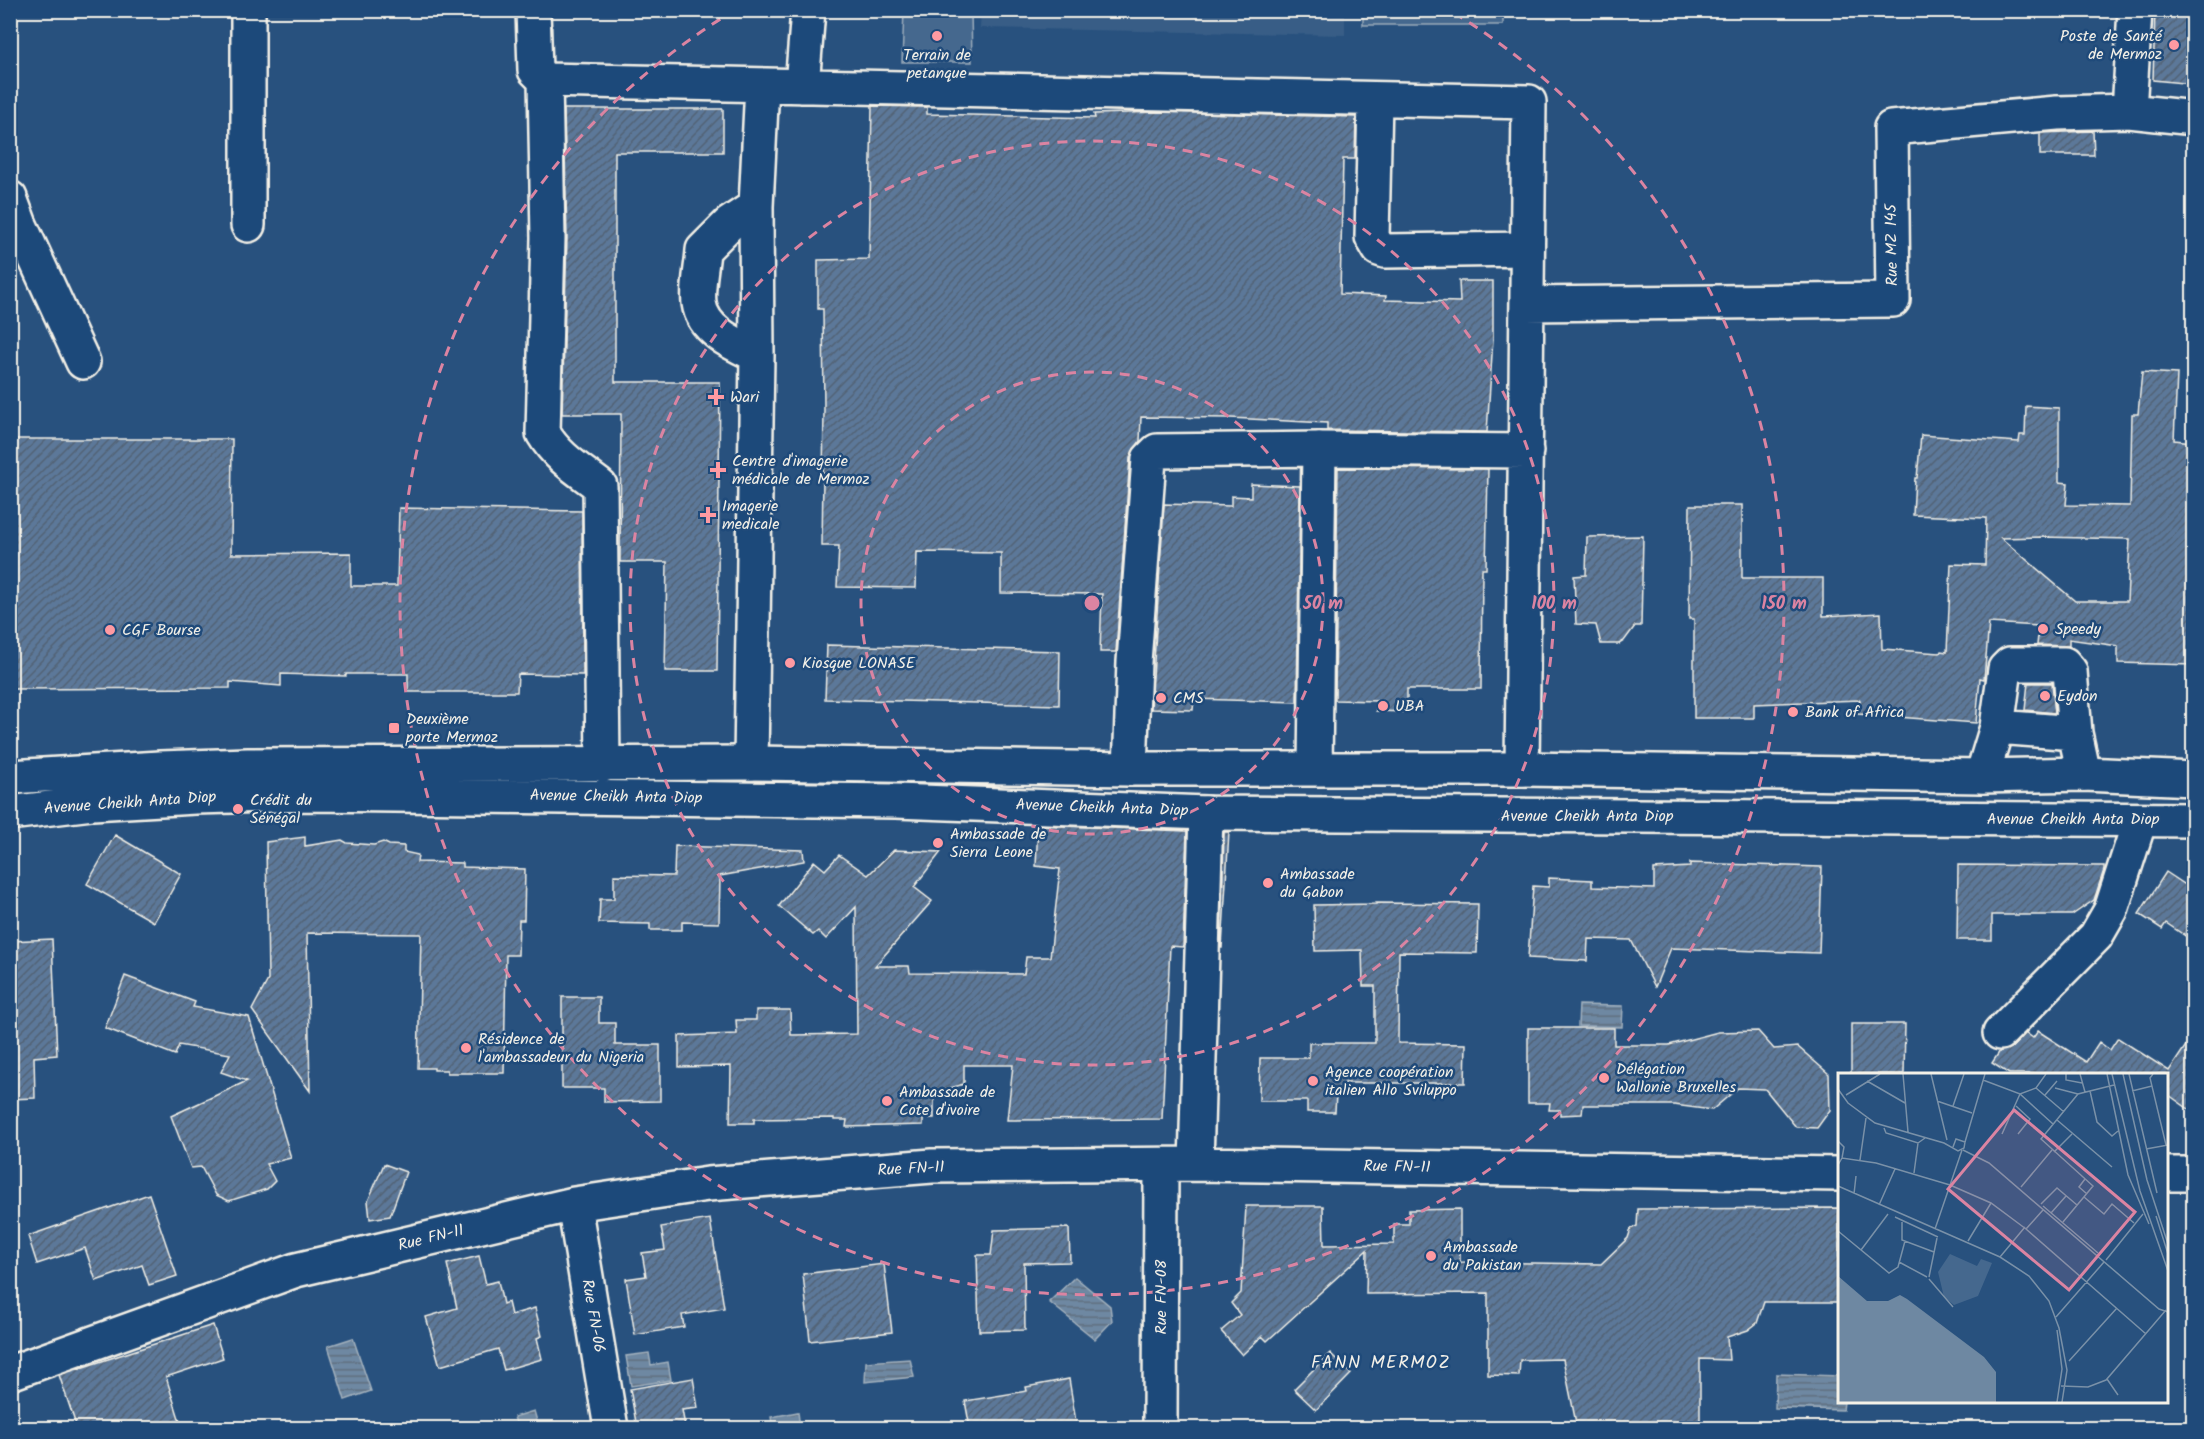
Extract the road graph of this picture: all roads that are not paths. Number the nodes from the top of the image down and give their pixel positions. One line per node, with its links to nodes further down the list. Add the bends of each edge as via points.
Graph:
1 (248, 10): 13 (street)
2 (533, 10): 5 (street, via 535,70)
3 (808, 10): 7 (street)
4 (2135, 10): 9 (street)
5 (545, 80): 6 (street); 23 (street, via 548,238 543,433 566,462 600,486)
6 (762, 85): 7 (street); 12 (street)
7 (802, 86): 8 (street)
8 (1375, 99): 14 (street, via 1371,237 1379,249); 14 (street, via 1529,102)
9 (2129, 111): 10 (street, Rue MZ 145); 15 (street, Rue MZ 145, via 2057,113 1891,128 1893,300)
10 (2193, 118)
11 (10, 198): 17 (street)
12 (756, 207): 16 (street); 16 (street, via 729,224 703,250 699,304 708,324 725,340)
13 (248, 225)
14 (1527, 249): 15 (street)
15 (1527, 304): 19 (street)
16 (757, 356): 22 (street)
17 (83, 362)
18 (1319, 449): 19 (street); 24 (street); 25 (street, via 1157,451 1151,455 1134,662)
19 (1526, 452): 26 (street)
20 (1997, 727): 21 (street); 21 (street, via 2005,669 2010,664 2064,664 2070,671); 28 (street)
21 (2075, 732): 27 (street)
22 (751, 763): 23 (street, Avenue Cheikh Anta Diop); 25 (street, Avenue Cheikh Anta Diop)
23 (603, 765): 29 (street, Avenue Cheikh Anta Diop, via 248,765)
24 (1315, 768): 25 (street, Avenue Cheikh Anta Diop); 26 (street, Avenue Cheikh Anta Diop)
25 (1130, 769)
26 (1522, 769): 28 (street, Avenue Cheikh Anta Diop)
27 (2084, 774): 28 (street, Avenue Cheikh Anta Diop); 30 (street, Avenue Cheikh Anta Diop)
28 (1982, 776)
29 (10, 777)
30 (2193, 779)
31 (10, 813): 32 (street, Avenue Cheikh Anta Diop, via 126,801 312,794 896,801)
32 (1206, 813): 33 (street, Avenue Cheikh Anta Diop); 36 (street)
33 (2140, 820): 34 (street, Avenue Cheikh Anta Diop); 35 (street, via 2111,910 2096,936)
34 (2193, 820)
35 (2000, 1033)
36 (1196, 1164): 37 (street, Rue FN-11); 38 (street, Rue FN-11)
37 (1161, 1165): 41 (street, Rue FN-11, via 932,1166 708,1184); 44 (street, Rue FN-08)
38 (1838, 1174)
39 (2168, 1174): 40 (street)
40 (2193, 1174)
41 (574, 1204): 42 (street, Rue FN-11, via 296,1270); 43 (street, Rue FN-06)
42 (10, 1373)
43 (611, 1428)
44 (1160, 1428)

